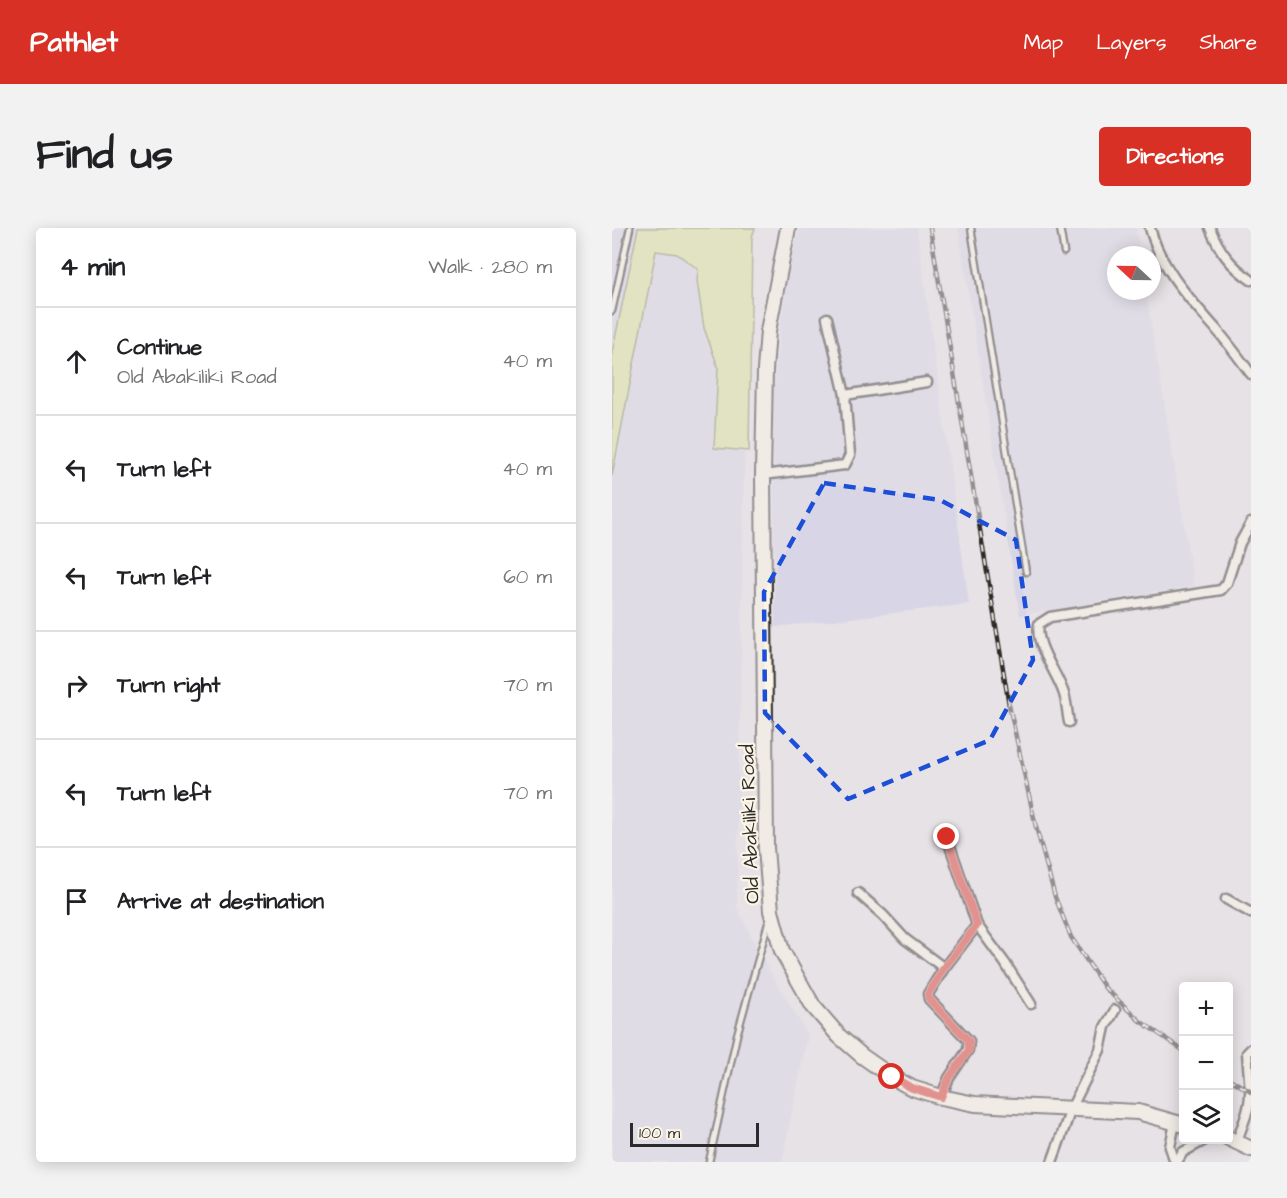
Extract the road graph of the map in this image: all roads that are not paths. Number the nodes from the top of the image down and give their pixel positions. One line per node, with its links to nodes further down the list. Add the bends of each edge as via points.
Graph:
1 (630, 228): 9 (lane)
2 (788, 228): 14 (main road, Old Abakiliki Road, via 768,331)
3 (971, 228): 16 (lane)
4 (1060, 228): 7 (lane)
5 (1150, 228): 11 (street, via 1169,272)
6 (1210, 228): 8 (street, via 1218,248 1235,269)
7 (1064, 252)
8 (1251, 280)
9 (612, 311)
10 (827, 318): 13 (street)
11 (1251, 374)
12 (927, 382): 13 (street)
13 (845, 395): 14 (street, via 850,455 845,465)
14 (763, 475): 21 (main road, Old Abakiliki Road, via 765,794)
15 (1251, 523): 17 (street, via 1221,590 1050,617 1039,624 1042,646 1064,695)
16 (1026, 572)
17 (1069, 722)
18 (947, 837): 23 (street)
19 (858, 893): 24 (street, via 904,939)
20 (1226, 899): 22 (street)
21 (771, 911): 28 (main road, Old Abakiliki Road, via 782,951 813,1006 839,1036 892,1077); 34 (lane, via 737,1035)
22 (1251, 913)
23 (977, 925): 24 (street); 25 (street)
24 (944, 968): 28 (street, via 929,999 969,1041 969,1046)
25 (1031, 1004)
26 (1115, 1010): 29 (street)
27 (1251, 1050): 31 (street, via 1247,1053 1250,1092 1245,1118)
28 (941, 1097): 29 (main road, Old Abakiliki Road, via 994,1106)
29 (1071, 1108): 30 (main road, Old Abakiliki Road, via 1138,1112); 35 (street)
30 (1179, 1124): 36 (street, via 1170,1147)
31 (1233, 1140): 33 (main road)
32 (1197, 1144): 36 (street)
33 (1251, 1149)
34 (709, 1162)
35 (1052, 1162)
36 (1176, 1162)

